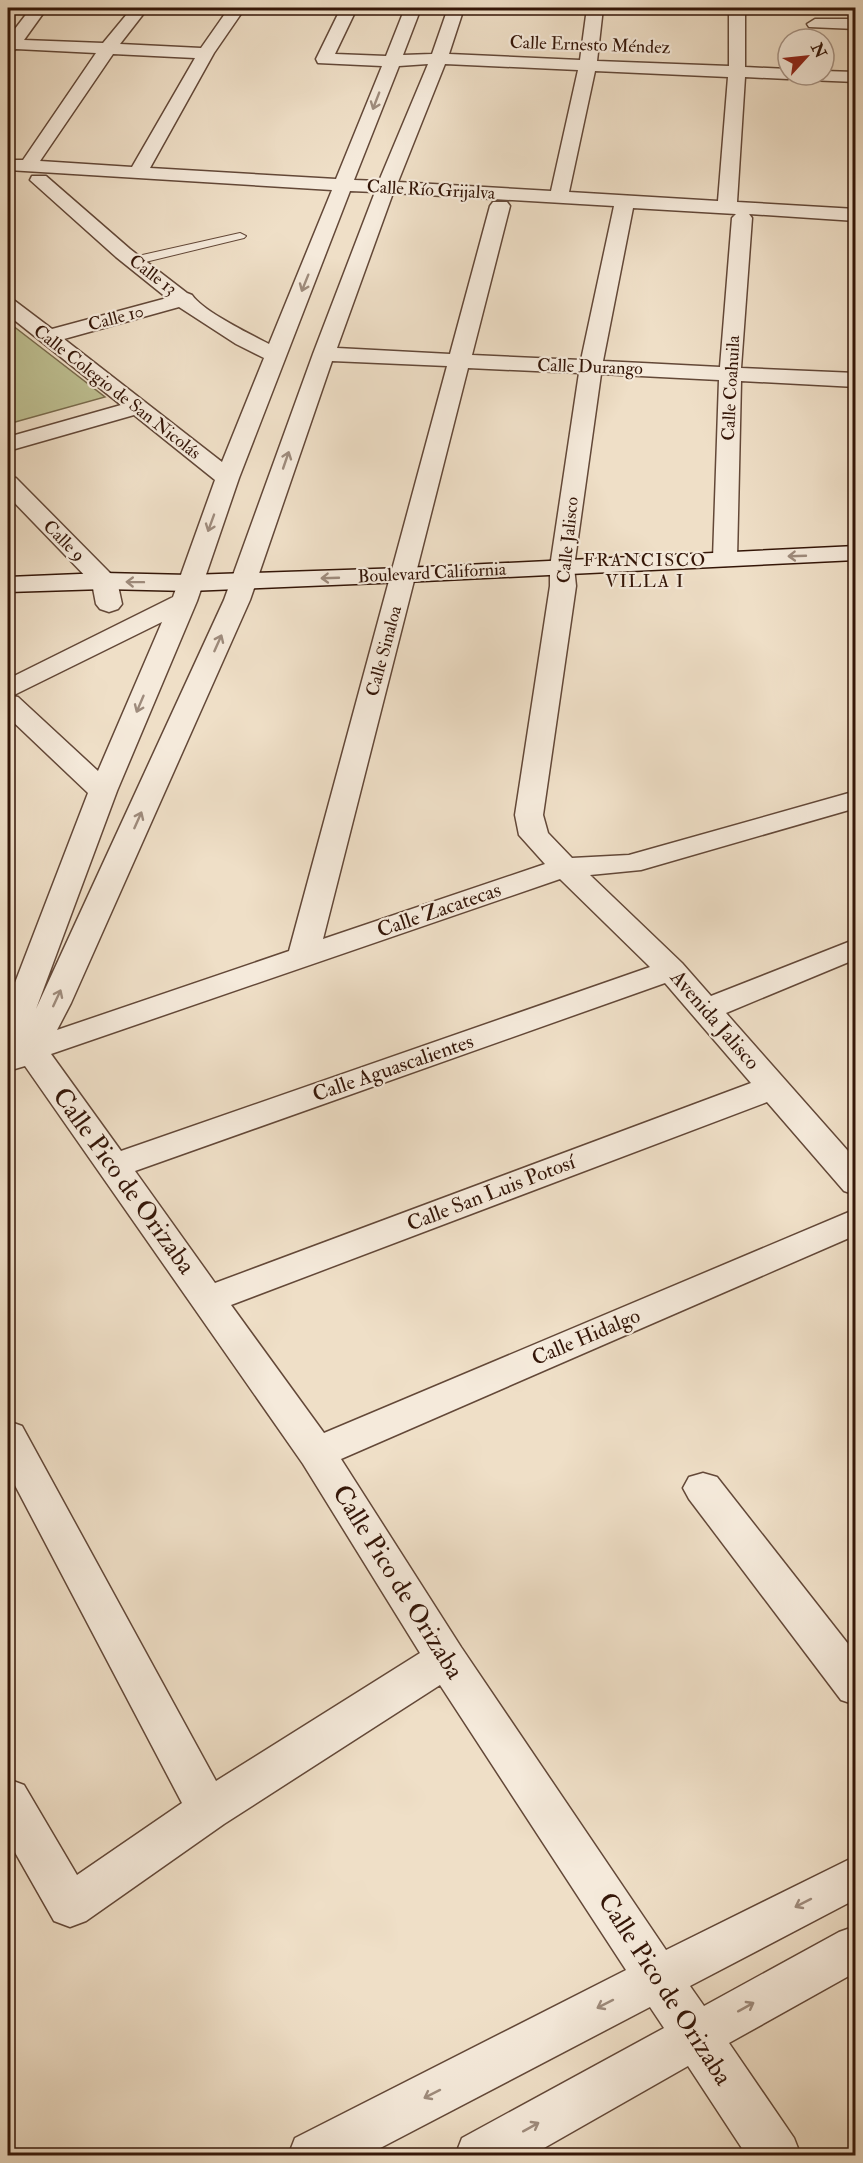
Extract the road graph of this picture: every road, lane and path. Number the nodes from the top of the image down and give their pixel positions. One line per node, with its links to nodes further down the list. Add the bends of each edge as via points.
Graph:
1 (39, 8): 11 (street)
2 (140, 8): 12 (street)
3 (237, 8): 13 (street)
4 (349, 8): 15 (street, Calle Ernesto Méndez, via 324,59)
5 (413, 8): 15 (street)
6 (456, 8): 14 (street)
7 (595, 8): 16 (street)
8 (737, 8): 17 (street, Calle Coahuila)
9 (815, 24): 10 (street)
10 (855, 24)
11 (9, 47): 12 (street)
12 (108, 48): 13 (street); 22 (street)
13 (206, 53): 23 (street)
14 (439, 59): 15 (street, Calle Ernesto Méndez); 16 (street, Calle Ernesto Méndez); 26 (street)
15 (391, 61): 25 (street, one-way to 25)
16 (588, 64): 17 (street, Calle Ernesto Méndez); 27 (street)
17 (737, 72): 18 (street, Calle Ernesto Méndez); 30 (street, Calle Coahuila)
18 (776, 74)
19 (836, 76): 20 (street)
20 (855, 77)
21 (8, 165): 22 (street, Calle Río Grijalva)
22 (34, 173): 23 (street, Calle Río Grijalva); 24 (street, Calle Río Grijalva); 25 (street, Calle Río Grijalva); 34 (street, Calle 13)
23 (137, 174): 25 (street, Calle Río Grijalva)
24 (8, 178)
25 (342, 191): 26 (street, Calle Río Grijalva); 39 (street, one-way to 39)
26 (383, 193): 27 (street, Calle Río Grijalva); 28 (street, Calle Río Grijalva); 38 (street)
27 (559, 197): 29 (street, Calle Río Grijalva)
28 (500, 206): 29 (street, Calle Río Grijalva); 40 (street, Calle Sinaloa)
29 (624, 207): 30 (street, Calle Río Grijalva); 41 (street, Calle Jalisco)
30 (734, 213): 31 (street, Calle Río Grijalva); 32 (street, Calle Río Grijalva); 42 (street, Calle Coahuila)
31 (855, 215)
32 (855, 225)
33 (240, 236): 34 (lane)
34 (133, 261): 35 (street, Calle 13)
35 (185, 299): 37 (street, Calle 10); 39 (street, Calle 13, via 243,341)
36 (10, 310): 37 (street, Calle Colegio de San Nicolás)
37 (46, 337): 44 (street, Calle Colegio de San Nicolás)
38 (324, 354): 40 (street, Calle Durango); 54 (street, one-way to 38)
39 (276, 356): 46 (street)
40 (460, 362): 41 (street, Calle Durango); 52 (street, Calle Sinaloa)
41 (591, 366): 42 (street, Calle Durango); 51 (street, Calle Jalisco)
42 (730, 373): 43 (street, Calle Durango); 49 (street, Calle Coahuila)
43 (855, 380)
44 (135, 408): 45 (street); 46 (street, Calle Colegio de San Nicolás)
45 (8, 444)
46 (227, 478): 56 (street, one-way to 56)
47 (8, 483): 55 (street, Calle 9)
48 (855, 554): 49 (street, Boulevard California, one-way to 49)
49 (725, 559): 51 (street, Boulevard California)
50 (855, 575): 51 (street, Boulevard California)
51 (563, 576): 52 (street, Boulevard California); 62 (street, Calle Jalisco, via 529,815 534,835)
52 (402, 584): 54 (street, Boulevard California); 64 (street, Calle Sinaloa)
53 (8, 585): 55 (street, Boulevard California)
54 (240, 590): 56 (street, Boulevard California); 67 (street, one-way to 54, via 56,1003)
55 (107, 592): 56 (street, Boulevard California); 57 (street, Boulevard California)
56 (186, 592): 58 (street); 60 (street, one-way to 60)
57 (8, 608)
58 (8, 689)
59 (8, 703): 60 (street)
60 (103, 791): 67 (street)
61 (855, 799): 62 (street, Calle Zacatecas, via 631,864)
62 (564, 867): 64 (street, Calle Zacatecas); 65 (street, Avenida Jalisco)
63 (855, 948): 66 (street)
64 (303, 956): 67 (street, Calle Zacatecas)
65 (671, 970): 66 (street, Avenida Jalisco); 69 (street, Calle Aguascalientes)
66 (707, 1010): 68 (street, Avenida Jalisco)
67 (13, 1038): 69 (street, Calle Pico de Orizaba)
68 (774, 1087): 70 (street, Avenida Jalisco); 72 (street, Calle San Luis Potosí)
69 (114, 1166): 72 (street, Calle Pico de Orizaba)
70 (855, 1183)
71 (855, 1221): 74 (street, Calle Hidalgo)
72 (209, 1299): 74 (street, Calle Pico de Orizaba)
73 (8, 1436): 79 (street)
74 (316, 1453): 76 (street, Calle Pico de Orizaba)
75 (703, 1488): 77 (street)
76 (446, 1659): 79 (street); 82 (street, Calle Pico de Orizaba)
77 (855, 1687)
78 (8, 1799): 79 (street, via 70,1906)
79 (208, 1810)
80 (855, 1876): 82 (street, one-way to 82)
81 (855, 1947): 83 (street, one-way to 81)
82 (657, 1977): 83 (street, Calle Pico de Orizaba); 84 (street, one-way to 84)
83 (695, 2036): 85 (street, one-way to 83); 86 (street, Calle Pico de Orizaba)
84 (313, 2156)
85 (480, 2156)
86 (776, 2156)

